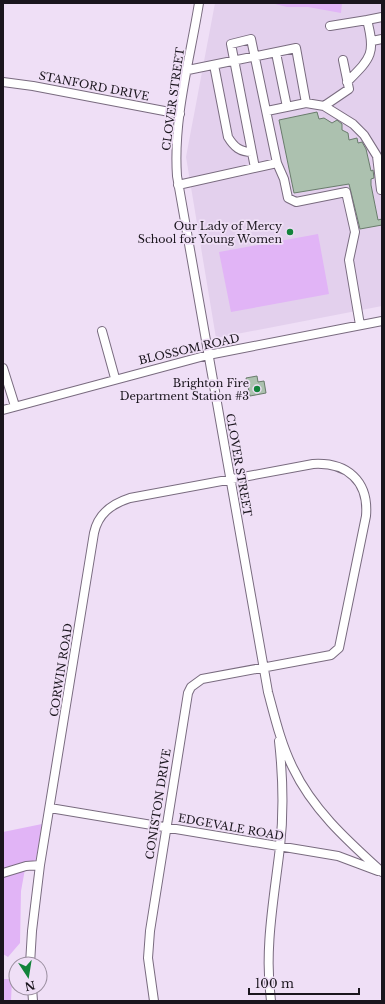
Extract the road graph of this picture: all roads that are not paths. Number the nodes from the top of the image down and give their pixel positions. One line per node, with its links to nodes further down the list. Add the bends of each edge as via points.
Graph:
1 (199, 3): 12 (street, CLOVER STREET)
2 (382, 17): 3 (street)
3 (367, 20): 4 (street); 6 (street)
4 (330, 26)
5 (382, 39): 6 (street)
6 (372, 41): 14 (street, via 372,53)
7 (276, 53): 8 (street); 15 (street, via 296,48); 17 (street)
8 (255, 57): 10 (street); 10 (street, via 251,39 231,44); 18 (street)
9 (343, 60): 14 (street)
10 (234, 61): 11 (street); 20 (street)
11 (214, 65): 12 (street); 20 (street, via 228,137 240,150)
12 (188, 70): 19 (street, CLOVER STREET)
13 (3, 82): 19 (street, STANFORD DRIVE)
14 (347, 82): 16 (street, via 349,90)
15 (306, 103): 16 (street); 17 (street)
16 (324, 106): 21 (street, via 353,124)
17 (287, 107): 18 (street)
18 (267, 111): 22 (street)
19 (180, 114): 24 (street, CLOVER STREET, via 176,150)
20 (252, 152): 23 (street)
21 (380, 156): 25 (street)
22 (277, 163): 23 (street); 27 (street, via 291,201 346,192 354,232 349,260)
23 (255, 168): 24 (street)
24 (178, 185): 29 (street, CLOVER STREET)
25 (381, 190)
26 (382, 321): 27 (street, BLOSSOM ROAD)
27 (360, 325): 29 (street, BLOSSOM ROAD)
28 (102, 331): 31 (street)
29 (208, 355): 31 (street, BLOSSOM ROAD); 34 (street, CLOVER STREET)
30 (3, 368): 32 (street)
31 (115, 378): 32 (street, BLOSSOM ROAD)
32 (15, 406): 33 (street, BLOSSOM ROAD)
33 (3, 410)
34 (231, 478): 35 (street, CLOVER STREET); 35 (street, CORWIN ROAD, via 313,464 335,466 348,472 358,481 366,503 366,516 339,648 331,655); 37 (street, CORWIN ROAD, via 123,500 111,506 100,518 94,533)
35 (264, 667): 36 (street, CLOVER STREET); 38 (street, CONISTON DRIVE, via 202,679 191,687 184,712)
36 (277, 727): 39 (street, via 283,782); 42 (street, CLOVER STREET, via 293,768 324,816)
37 (50, 808): 38 (street, EDGEVALE ROAD); 40 (street, CORWIN ROAD)
38 (166, 827): 39 (street, EDGEVALE ROAD); 44 (street, CONISTON DRIVE, via 148,958)
39 (280, 846): 42 (street, EDGEVALE ROAD, via 338,856); 45 (street, via 269,926 268,966)
40 (40, 865): 41 (street); 43 (street, CORWIN ROAD)
41 (3, 873)
42 (382, 873)
43 (30, 956)
44 (154, 1001)
45 (271, 1001)

